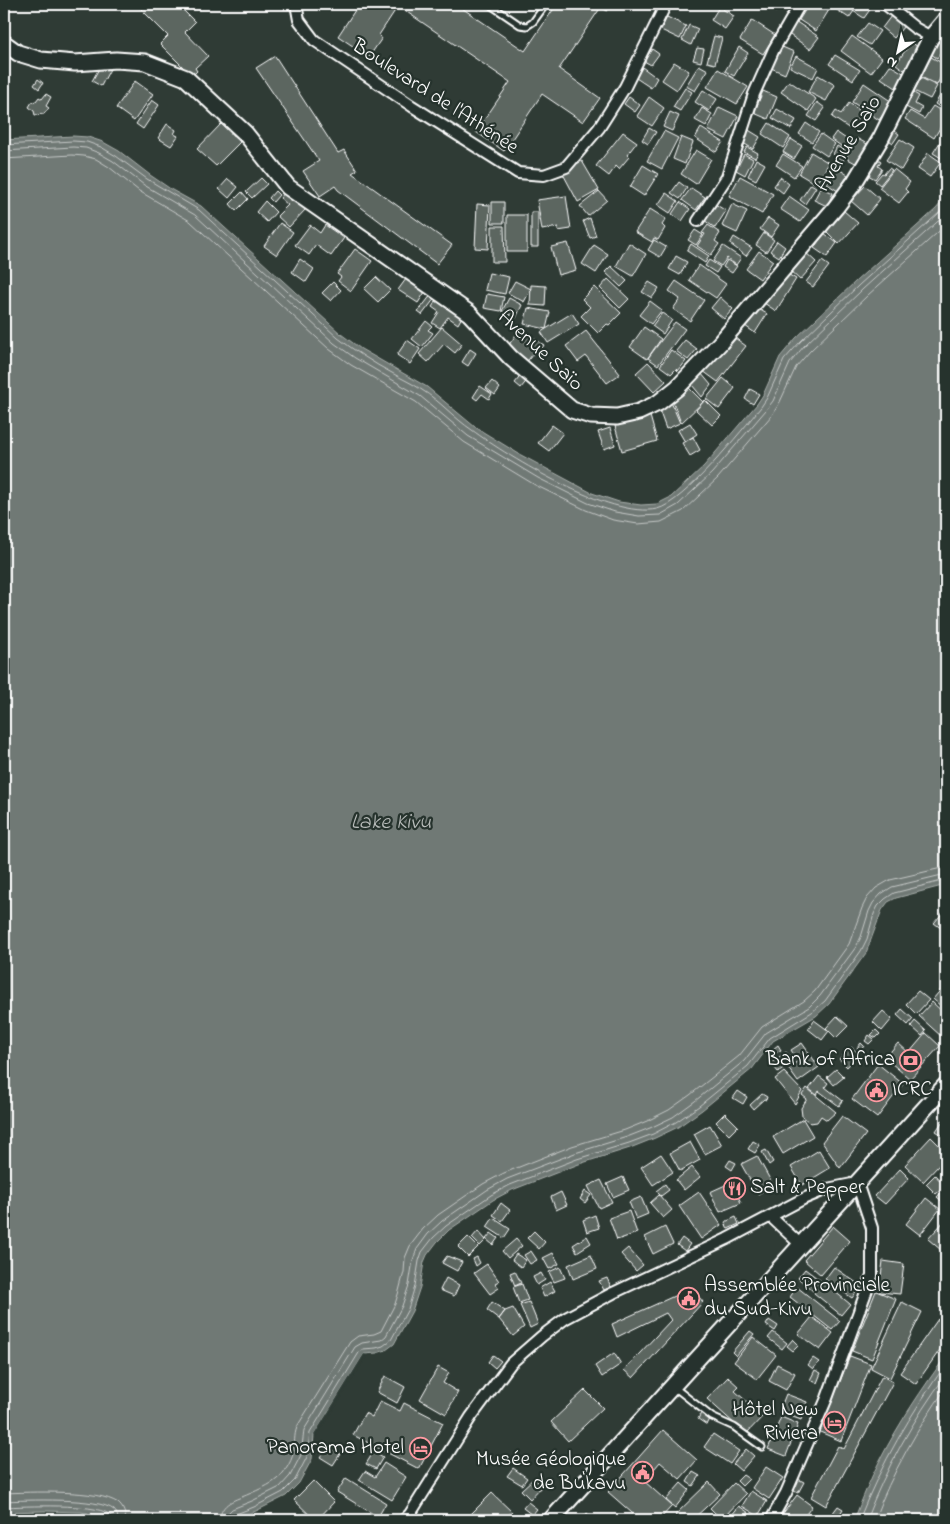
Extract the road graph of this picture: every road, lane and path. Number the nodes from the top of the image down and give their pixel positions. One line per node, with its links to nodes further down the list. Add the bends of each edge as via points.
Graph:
1 (296, 4): 4 (street, Boulevard de l'Athénée, via 299,20 314,40 518,173 544,175 566,167 599,128 625,87)
2 (489, 4): 3 (lane, via 520,25 527,26 534,22)
3 (546, 4)
4 (666, 4)
5 (800, 4): 10 (street, via 774,49 754,94 727,177)
6 (886, 4): 8 (street)
7 (946, 19): 8 (street, Avenue Saïo)
8 (931, 38): 9 (street, Avenue Saïo, via 881,138 836,207 720,343 676,388 658,403 639,412 617,416 592,416 572,410 511,358 470,313 288,187 244,134 186,78 145,62 41,60 18,53)
9 (4, 43)
10 (698, 220)
11 (946, 1085): 12 (street)
12 (858, 1183): 13 (street, via 827,1189); 14 (street); 19 (street, via 872,1228 872,1276 827,1398)
13 (771, 1217): 14 (street); 17 (street, via 613,1293 566,1318 542,1336 505,1371)
14 (800, 1245): 15 (street)
15 (673, 1387): 16 (lane, via 712,1417 734,1427); 18 (street)
16 (762, 1448)
17 (404, 1520)
18 (551, 1520)
19 (771, 1520)

